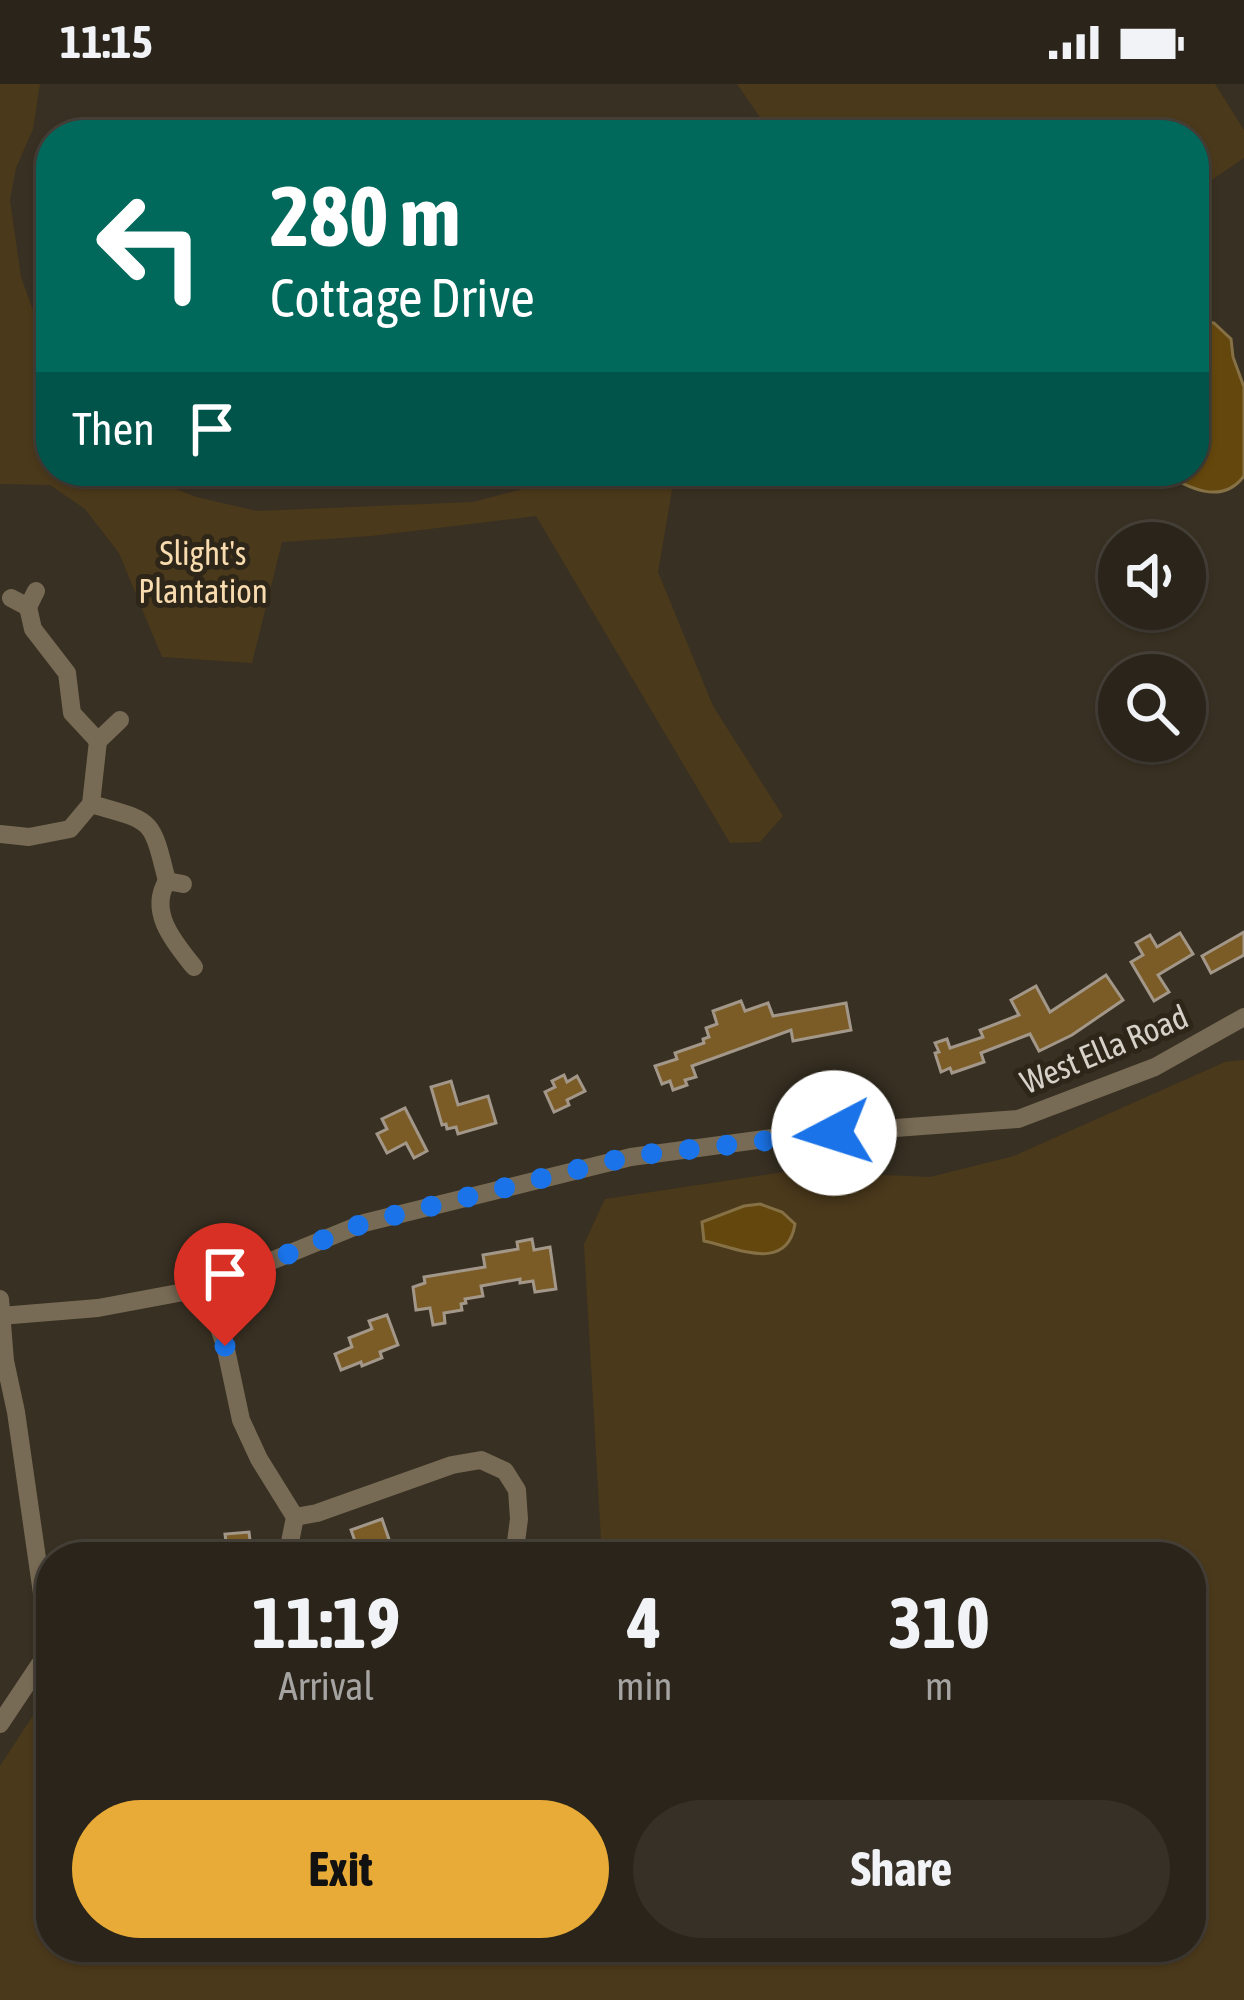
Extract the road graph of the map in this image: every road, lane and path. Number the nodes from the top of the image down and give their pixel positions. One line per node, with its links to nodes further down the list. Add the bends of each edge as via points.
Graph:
1 (25, 599): 3 (street, via 33,629 67,673 72,713)
2 (120, 720): 3 (street)
3 (98, 741): 4 (street)
4 (91, 804): 5 (street, via 70,829); 6 (street, via 142,819 156,834 170,886 165,926)
5 (0, 834)
6 (194, 967)
7 (1244, 1017): 8 (street, West Ella Road, via 1155,1067 1018,1119 631,1156 364,1223)
8 (205, 1288): 10 (street, West Ella Road); 11 (street, via 241,1420)
9 (0, 1299): 10 (street)
10 (1, 1316): 14 (street)
11 (295, 1517): 12 (street); 13 (street, via 481,1460 505,1471 518,1490)
12 (290, 1542)
13 (516, 1542)
14 (36, 1551)
15 (36, 1669): 16 (street)
16 (0, 1724)

